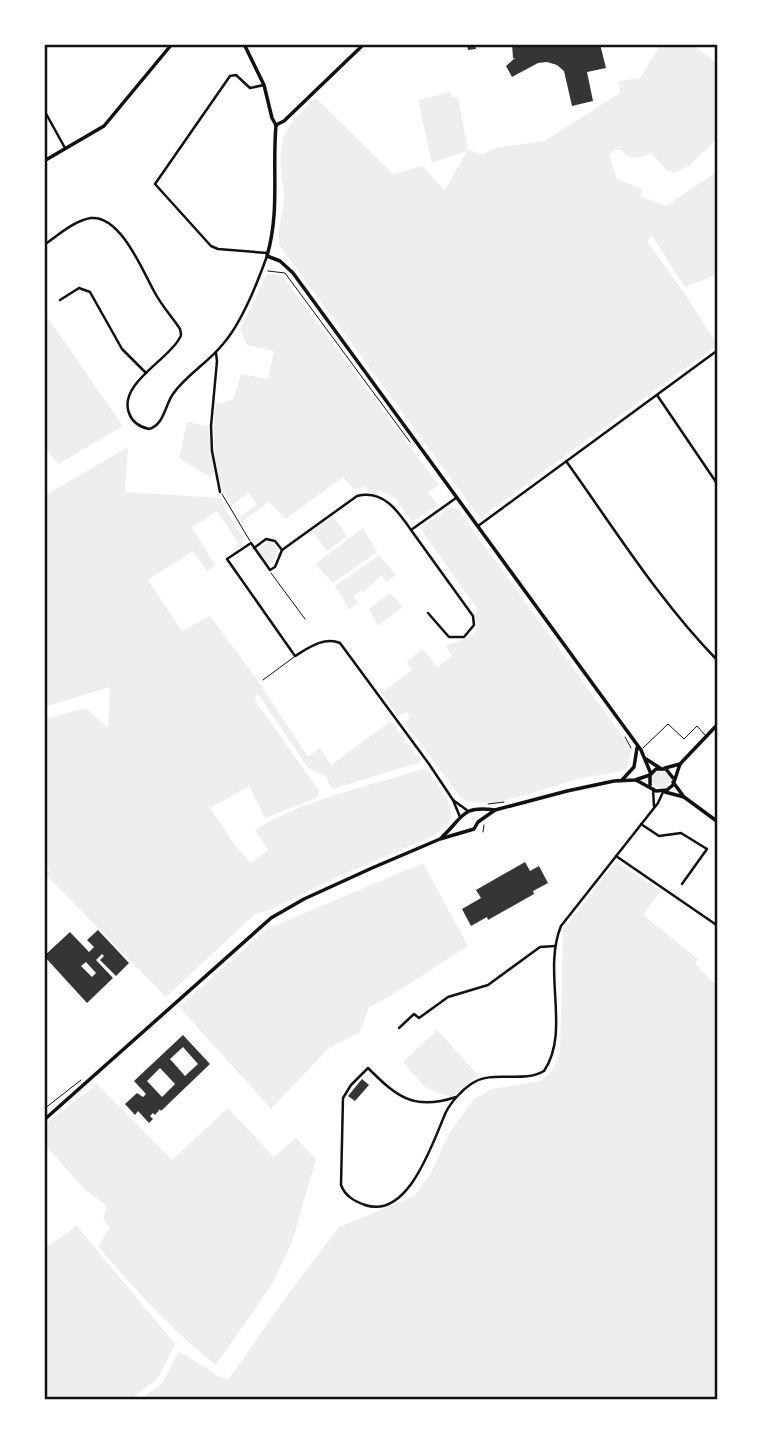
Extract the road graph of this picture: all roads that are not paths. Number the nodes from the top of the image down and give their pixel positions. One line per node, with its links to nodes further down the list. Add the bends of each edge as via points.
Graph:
1 (172, 44): 7 (street, via 104,126)
2 (244, 44): 4 (street)
3 (364, 44): 6 (street)
4 (264, 85): 6 (street); 10 (street, via 250,88 236,75 230,76 155,184 211,246)
5 (44, 110): 7 (street)
6 (276, 125): 10 (street, via 277,202)
7 (65, 148): 8 (street)
8 (44, 161)
9 (44, 245): 14 (street, via 89,218 105,220 117,230 180,329 177,342)
10 (268, 255): 13 (street, via 231,333); 19 (street, via 293,273)
11 (60, 300): 14 (street, via 76,289 90,292 122,349)
12 (718, 350): 15 (street)
13 (216, 353): 14 (street, via 180,385 152,429 139,425 128,410 130,395); 18 (street, via 211,426)
14 (146, 373)
15 (657, 395): 16 (street); 17 (street)
16 (566, 461): 20 (street); 29 (street, via 663,595)
17 (718, 485)
18 (220, 492): 22 (lane)
19 (457, 497): 20 (street); 21 (street)
20 (478, 526): 33 (street)
21 (411, 530): 24 (street, via 385,500 363,494); 26 (street, via 473,616 474,625 464,637 449,637)
22 (251, 543): 23 (street); 28 (street, via 227,559)
23 (254, 548): 24 (street, via 271,539); 25 (street)
24 (282, 550): 25 (street)
25 (270, 570): 27 (lane)
26 (428, 613)
27 (304, 619)
28 (295, 656): 30 (lane); 45 (street, via 316,644 340,643)
29 (718, 661)
30 (262, 680)
31 (718, 724): 32 (street)
32 (706, 736): 34 (lane, via 697,726 684,739 668,724); 36 (street)
33 (637, 746): 34 (street); 40 (street, via 635,767)
34 (641, 750): 35 (street)
35 (646, 759): 37 (street); 38 (street)
36 (680, 764): 37 (street); 41 (street)
37 (661, 768): 38 (street); 41 (street, via 669,771)
38 (650, 774): 39 (street); 42 (street)
39 (635, 780): 40 (street); 42 (street)
40 (620, 781): 47 (street)
41 (673, 781): 43 (street); 44 (street)
42 (652, 788): 43 (street); 46 (street)
43 (664, 792): 44 (street); 46 (street)
44 (684, 797): 51 (street)
45 (453, 800): 48 (street); 49 (street)
46 (654, 806): 52 (street)
47 (495, 810): 48 (street); 50 (street)
48 (469, 811): 49 (street); 50 (street)
49 (459, 817): 53 (street, via 461,827); 54 (street)
50 (478, 822): 53 (street)
51 (718, 822)
52 (641, 824): 55 (street); 56 (street, via 659,836 681,833 707,849)
53 (467, 830): 54 (street)
54 (440, 839): 61 (street, via 271,918)
55 (616, 856): 57 (street); 58 (street, via 561,926)
56 (682, 884)
57 (718, 926)
58 (555, 946): 59 (street, via 540,947 488,985 448,997 419,1017 414,1014); 60 (street, via 556,1042 549,1064 531,1077 479,1079)
59 (399, 1028)
60 (456, 1097): 60 (street, via 433,1147 400,1197 374,1208 344,1193 342,1105 345,1093 368,1068 391,1091 414,1102)
61 (44, 1120)

